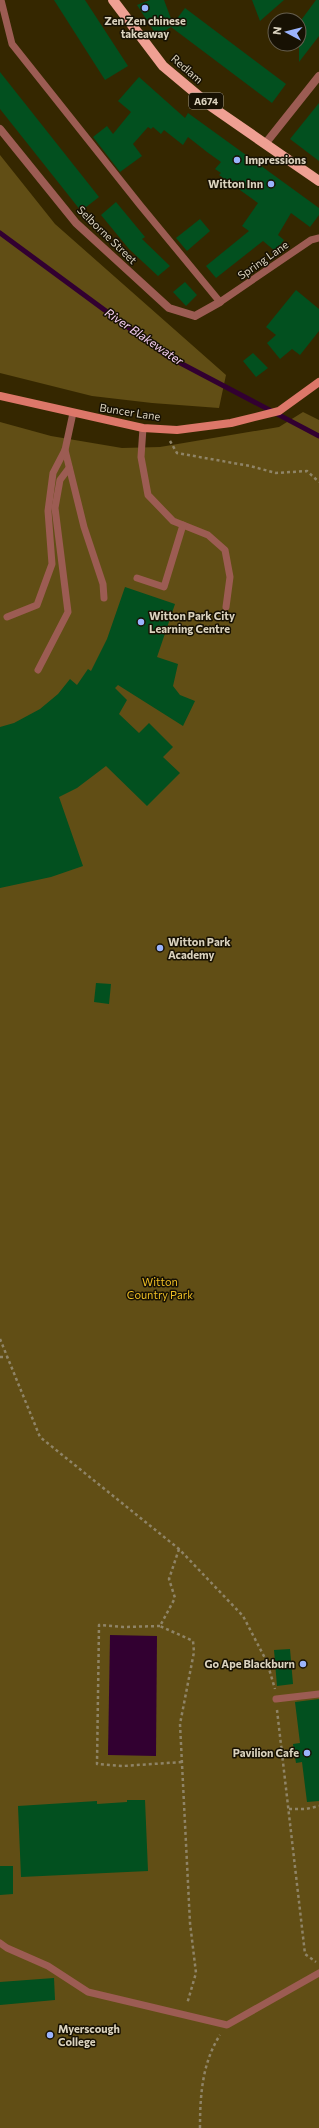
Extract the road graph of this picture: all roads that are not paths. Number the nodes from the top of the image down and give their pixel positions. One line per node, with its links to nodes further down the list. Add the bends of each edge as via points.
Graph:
1 (1, 0): 8 (lane, via 12,44)
2 (114, 0): 5 (main road, Redlam / A674, via 164,66 212,107)
3 (319, 76): 5 (street)
4 (0, 129): 8 (street, Selborne Street, via 76,223 169,308 195,316)
5 (265, 144): 6 (main road, Redlam / A674)
6 (319, 181)
7 (319, 238): 8 (lane, Spring Lane, via 311,240)
8 (220, 302)
9 (319, 382): 12 (main road, Buncer Lane, via 279,411 231,423 177,430)
10 (0, 396): 11 (main road, Buncer Lane)
11 (73, 413): 12 (main road, Buncer Lane); 13 (lane)
12 (143, 428): 15 (lane, via 141,458 148,496 173,521)
13 (64, 450): 14 (lane); 19 (lane, via 53,473 48,511 52,564 37,605)
14 (69, 468): 17 (lane, via 84,528 103,584); 20 (lane, via 60,480 55,508 68,612)
15 (183, 525): 16 (lane, via 164,587); 18 (lane, via 208,535 225,550 230,577)
16 (137, 578)
17 (104, 598)
18 (226, 607)
19 (6, 617)
20 (38, 670)
21 (319, 1694): 22 (lane)
22 (276, 1699)
23 (0, 1943): 24 (lane, via 48,1966 88,1992 227,2025)
24 (319, 1973)

